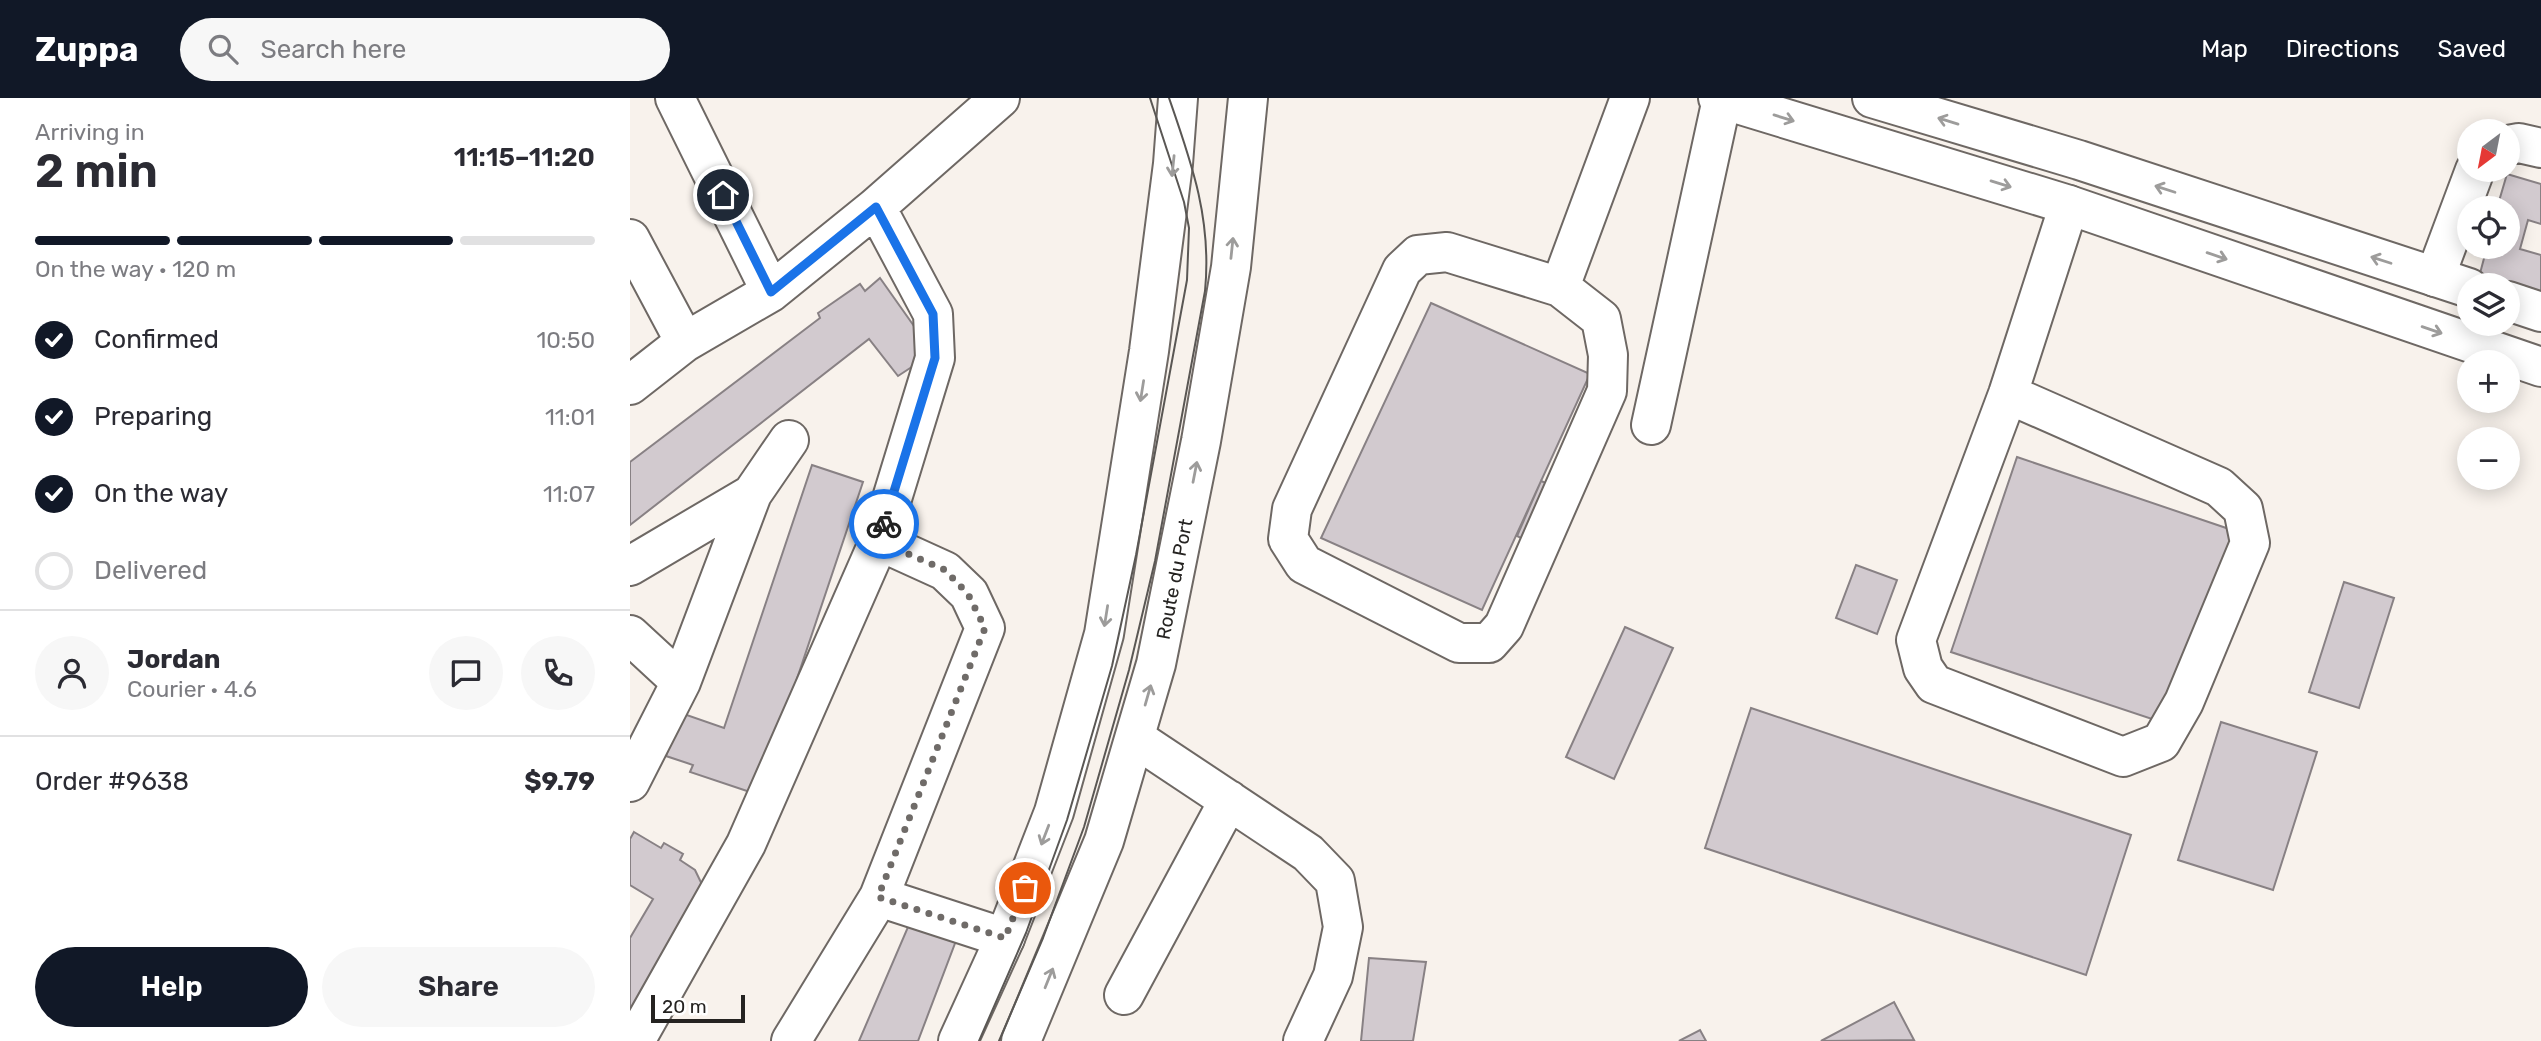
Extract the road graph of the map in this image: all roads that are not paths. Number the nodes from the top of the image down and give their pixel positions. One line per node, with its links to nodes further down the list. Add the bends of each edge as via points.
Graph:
1 (675, 98): 16 (main road)
2 (1000, 98): 12 (main road)
3 (1178, 98): 34 (main road, one-way to 34, via 1149,351 1104,634 1054,813)
4 (1248, 98): 30 (main road, Route du Port, one-way to 4, via 1156,664 1201,441 1231,267)
5 (1630, 98): 15 (main road)
6 (1872, 98): 14 (main road, one-way to 6, via 2079,160)
7 (1720, 99): 11 (main road, one-way to 11); 23 (main road)
8 (2520, 143): 9 (main road)
9 (2541, 148)
10 (2473, 182): 14 (main road)
11 (2069, 205): 20 (main road, one-way to 20); 22 (main road)
12 (876, 207): 16 (main road); 26 (main road, via 933,314 935,358)
13 (630, 239): 19 (main road)
14 (2452, 283)
15 (1560, 287): 15 (main road, via 1447,252 1418,255 1402,270 1292,509 1288,539 1304,564 1459,643 1489,643 1504,626 1607,391 1608,355 1601,319)
16 (771, 292): 19 (main road)
17 (2520, 305): 18 (main road)
18 (2541, 312)
19 (685, 342): 21 (main road)
20 (2541, 367)
21 (630, 385)
22 (2008, 394): 22 (main road, via 1916,640 1923,668 1934,684 2123,757 2161,742 2184,702 2250,543 2243,509 2219,487)
23 (1651, 425)
24 (789, 440): 25 (main road)
25 (752, 494): 27 (main road); 29 (main road)
26 (879, 541): 33 (main road, via 945,570 968,594 985,628); 36 (main road, via 746,844)
27 (630, 566)
28 (630, 635): 29 (main road)
29 (681, 682): 31 (main road)
30 (1135, 738): 32 (main road); 39 (main road, Route du Port, one-way to 30, via 1104,841)
31 (630, 782)
32 (1229, 800): 35 (main road); 40 (main road, via 1308,853 1335,881 1343,927 1333,976)
33 (878, 897): 34 (main road); 37 (main road)
34 (1005, 938): 38 (main road)
35 (1124, 995)
36 (635, 1041)
37 (791, 1041)
38 (958, 1041)
39 (1021, 1041)
40 (1303, 1041)

